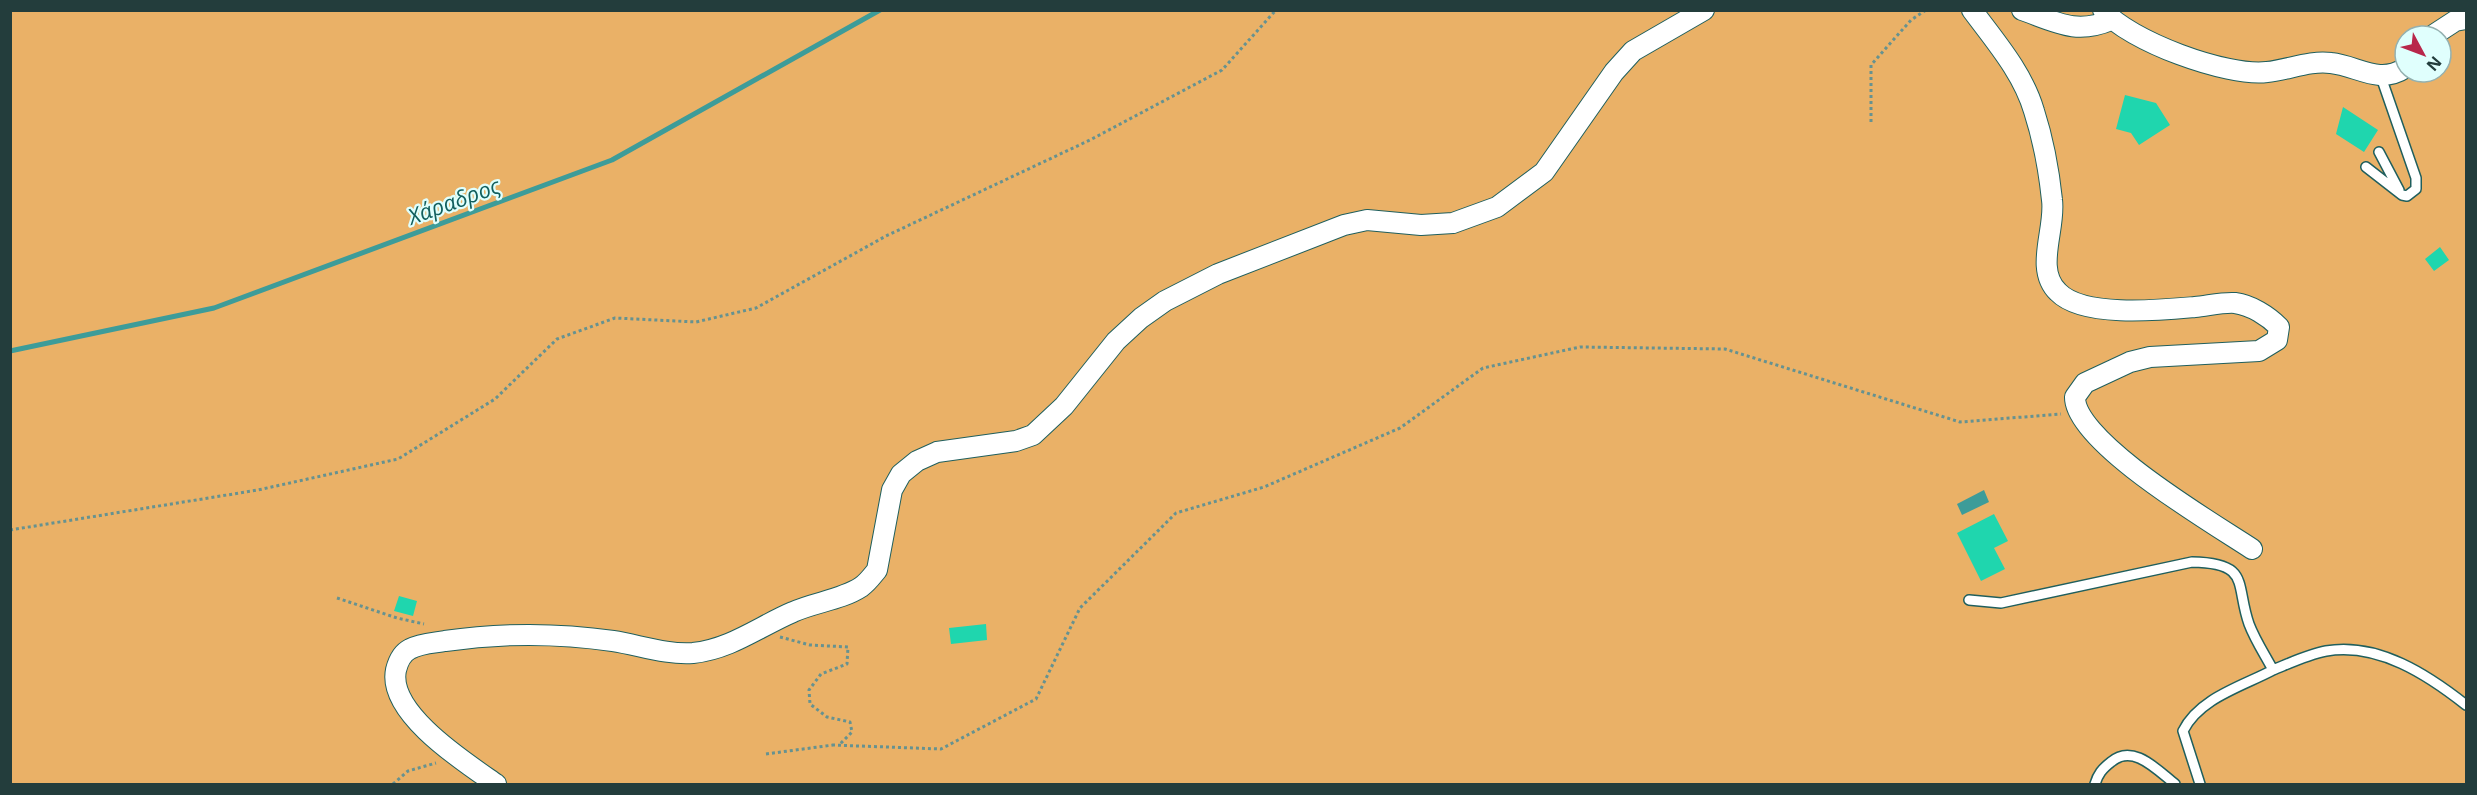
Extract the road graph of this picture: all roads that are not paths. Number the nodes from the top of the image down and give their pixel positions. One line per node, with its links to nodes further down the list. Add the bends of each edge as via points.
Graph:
1 (1704, 10): 16 (street, via 1633,51 1544,172 1497,207 1453,223 1421,225 1367,220 1344,225 1218,274 1141,318 1116,341 1064,406 1033,435 937,452 917,461 901,474 892,490 881,557 870,579 850,593 793,612 723,647 693,653 531,635 479,636 408,650 396,669 400,698 418,722)
2 (1972, 10): 12 (street, via 2011,63 2034,110 2053,203 2047,271 2059,293 2085,306 2154,311 2234,303 2259,312 2279,327 2277,340 2259,351 2150,357 2130,362 2085,383 2075,398 2078,411 2115,454 2148,481)
3 (2022, 10): 4 (street, via 2073,28 2086,28)
4 (2107, 15): 8 (street, via 2137,36 2194,60 2247,73 2319,62)
5 (2466, 19): 6 (street)
6 (2450, 24)
7 (2393, 72): 8 (street)
8 (2381, 77): 11 (lane, via 2416,178 2412,194)
9 (2379, 152): 11 (lane)
10 (2366, 167): 11 (lane)
11 (2402, 195)
12 (2252, 549)
13 (1969, 600): 14 (lane, via 2001,603 2192,562 2212,564 2229,570 2241,583 2248,621)
14 (2273, 670): 15 (lane, via 2325,651 2369,653 2437,683); 19 (lane, via 2198,709 2188,720 2183,731)
15 (2466, 705)
16 (496, 784)
17 (2095, 784): 18 (lane, via 2100,771 2117,756 2125,755 2144,760)
18 (2175, 784)
19 (2200, 784)

